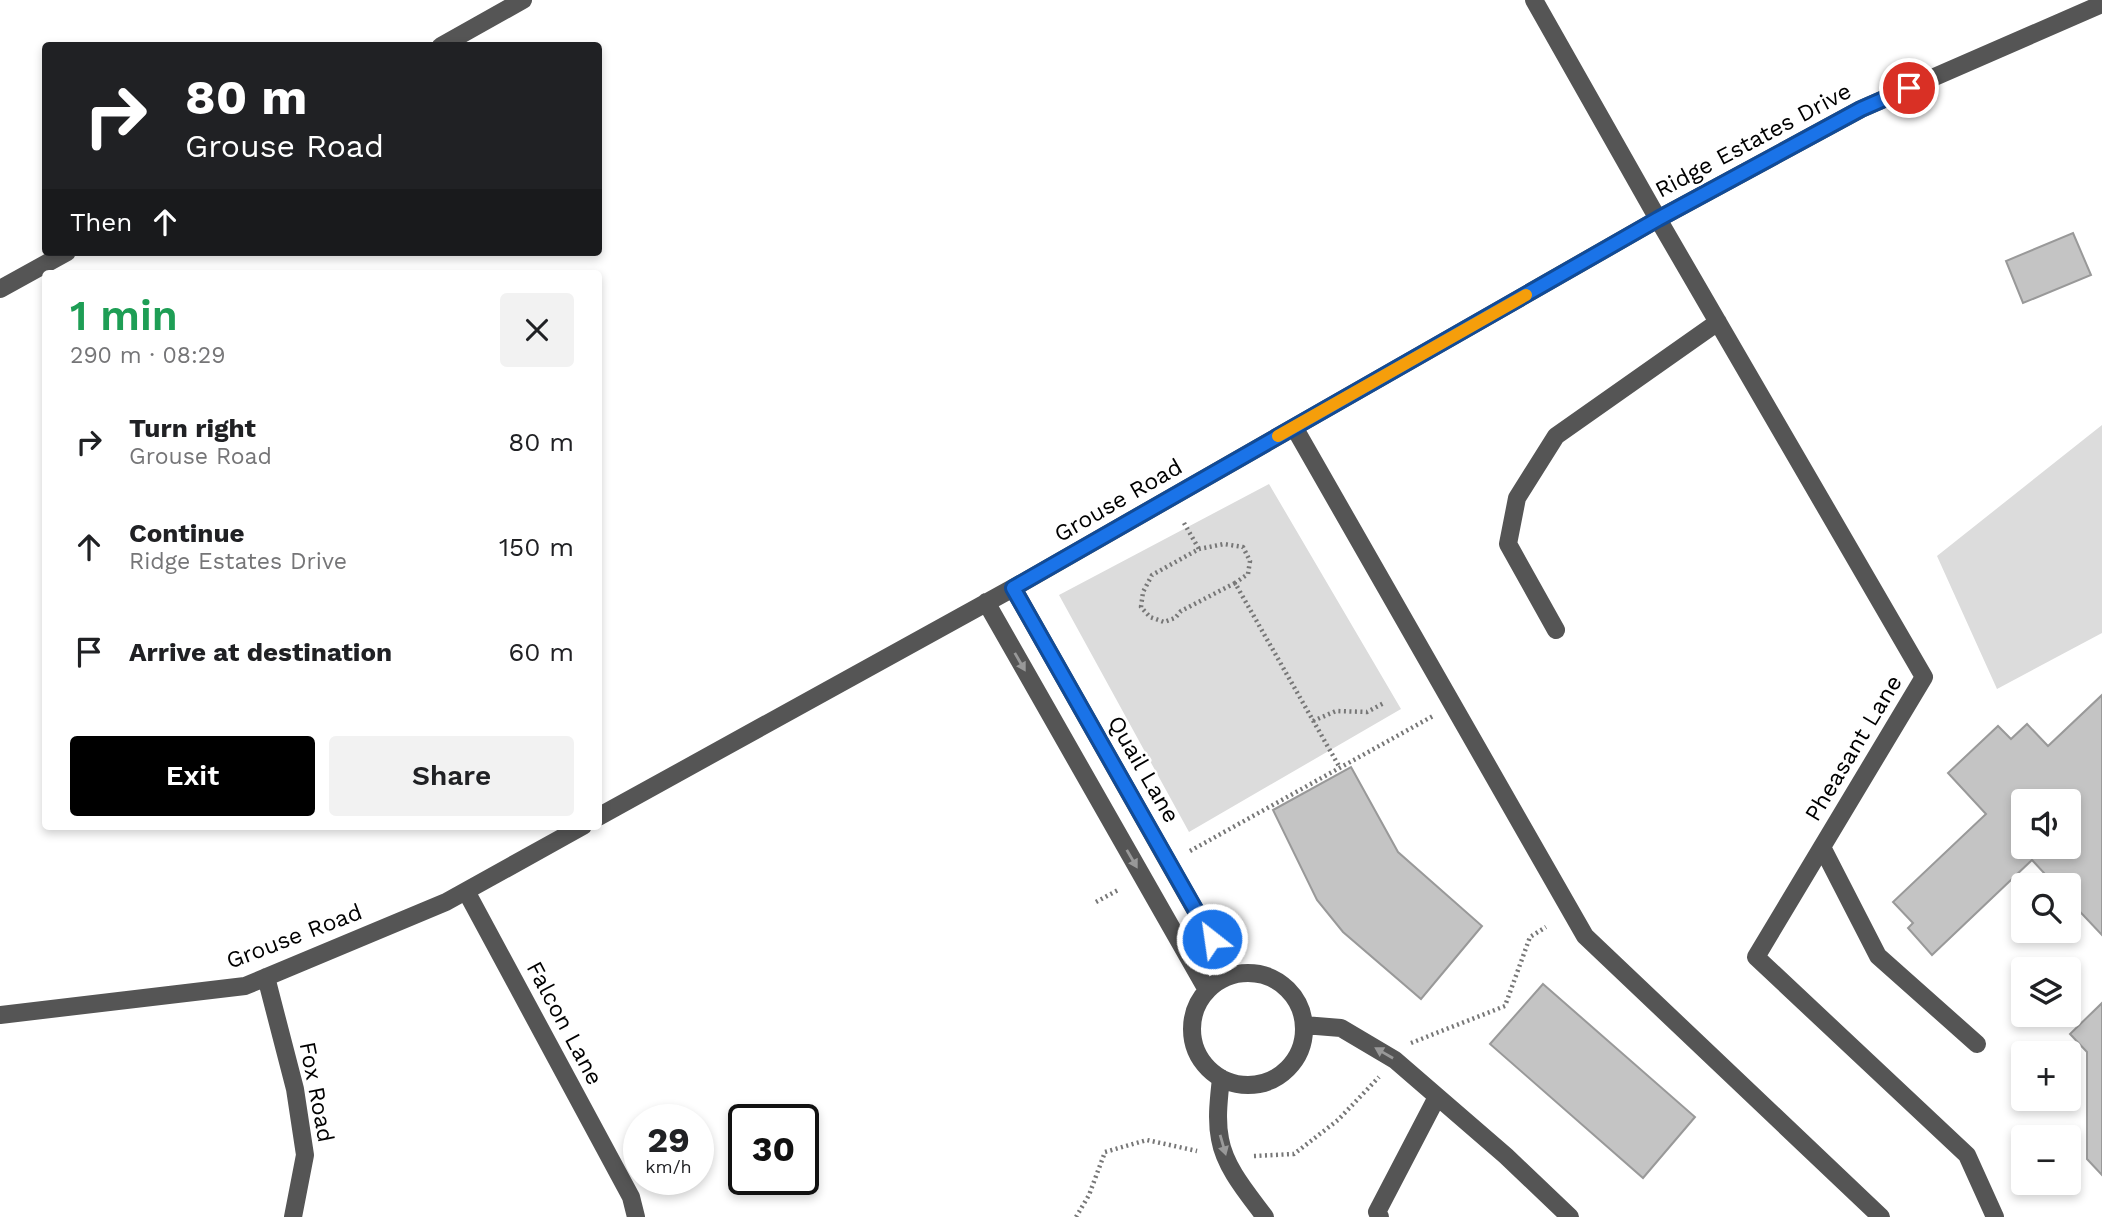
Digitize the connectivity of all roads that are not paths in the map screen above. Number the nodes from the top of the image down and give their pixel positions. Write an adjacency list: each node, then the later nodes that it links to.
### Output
1 (523, 0): 4 (street)
2 (1534, 0): 5 (street, Pheasant Lane)
3 (2102, 4): 5 (street, Ridge Estates Drive)
4 (448, 42)
5 (1658, 219): 8 (street, Pheasant Lane); 9 (street, Grouse Road)
6 (60, 256): 7 (street)
7 (0, 289)
8 (1718, 322): 12 (street); 15 (street, Pheasant Lane)
9 (1294, 427): 10 (street, Grouse Road); 30 (street)
10 (1013, 588): 11 (street, Grouse Road); 17 (street, Quail Lane)
11 (986, 602): 13 (street, Grouse Road); 19 (street, one-way to 19)
12 (1556, 630)
13 (602, 815)
14 (576, 830): 16 (street, Grouse Road)
15 (1822, 847): 22 (street); 31 (street, Pheasant Lane)
16 (466, 891): 18 (street, Grouse Road); 26 (street, Falcon Lane)
17 (1232, 975): 19 (street); 21 (street)
18 (266, 977): 20 (street, Grouse Road); 25 (street, Fox Road)
19 (1207, 990): 23 (street)
20 (0, 1015)
21 (1304, 1025): 23 (street); 24 (street, one-way to 21)
22 (1977, 1044)
23 (1221, 1078): 27 (street, one-way to 27)
24 (1437, 1097): 28 (street); 29 (street)
25 (293, 1217)
26 (636, 1217)
27 (1265, 1217)
28 (1380, 1217)
29 (1570, 1217)
30 (1881, 1217)
31 (1995, 1217)

